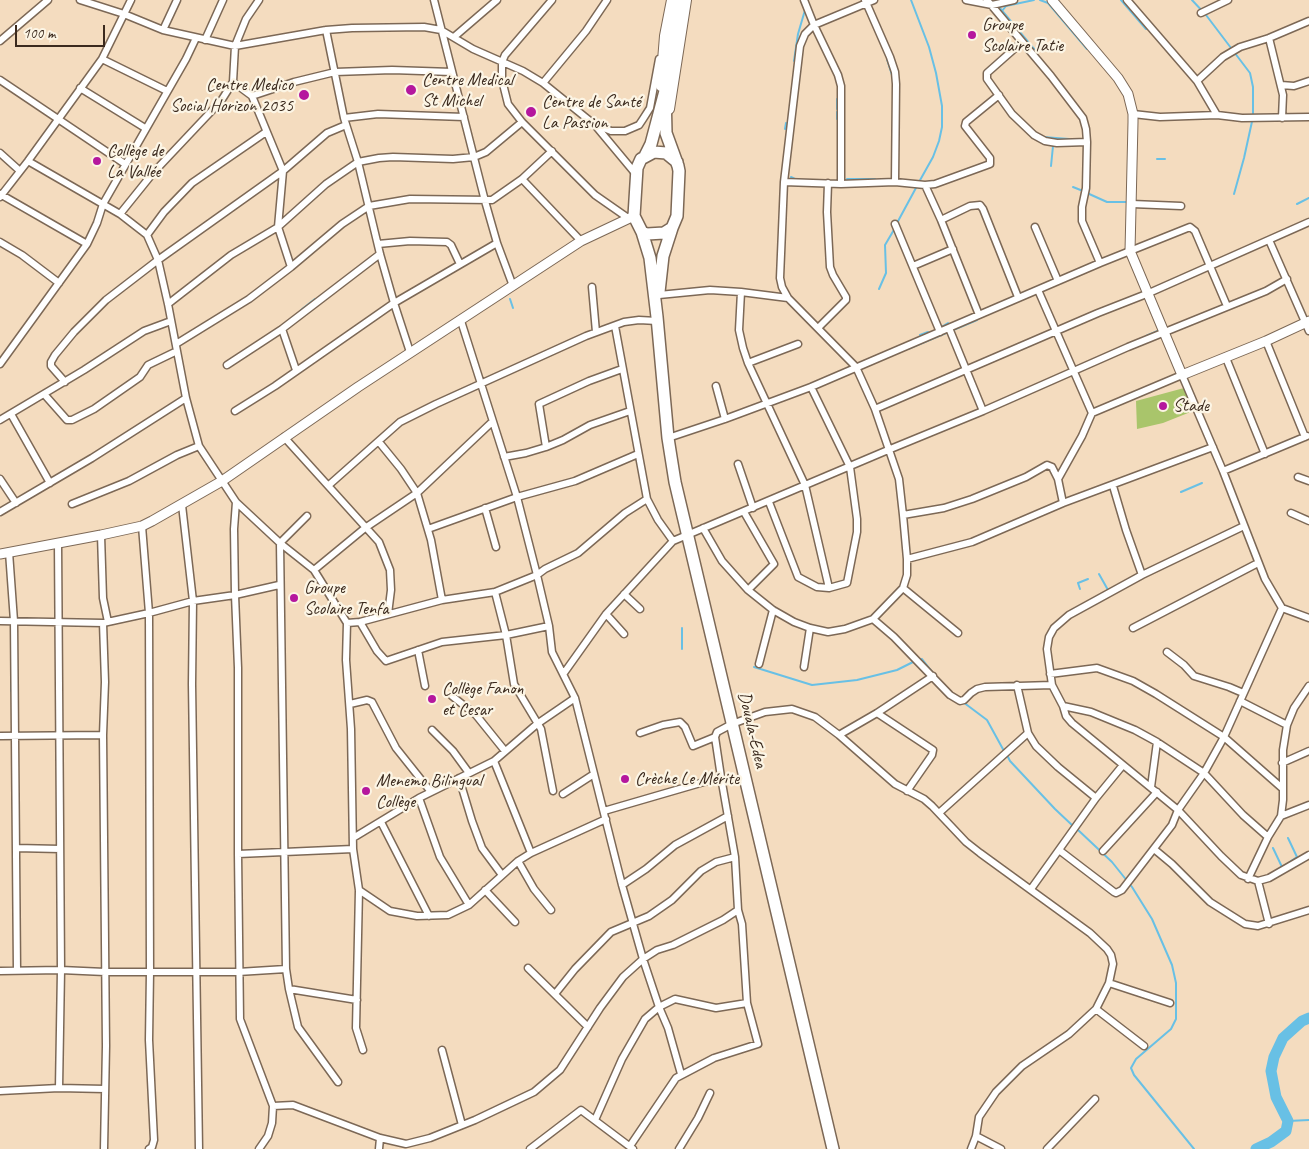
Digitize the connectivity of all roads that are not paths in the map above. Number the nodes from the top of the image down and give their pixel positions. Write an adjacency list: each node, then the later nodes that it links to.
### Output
1 (48, 0): 35 (street)
2 (80, 0): 24 (street)
3 (131, 0): 24 (street)
4 (177, 0): 27 (street)
5 (223, 0): 34 (street)
6 (259, 0): 37 (street)
7 (434, 0): 29 (street)
8 (497, 0): 31 (street)
9 (552, 0): 39 (street)
10 (607, 0): 46 (street)
11 (672, 0): 30 (main road)
12 (679, 0): 60 (highway)
13 (686, 0): 60 (main road)
14 (804, 0): 26 (street)
15 (874, 0): 21 (street)
16 (966, 0): 22 (street)
17 (1014, 0): 22 (street)
18 (1052, 0): 52 (main road)
19 (1127, 0): 43 (street)
20 (1228, 0): 23 (street)
21 (866, 2): 26 (street); 79 (street)
22 (989, 3): 36 (street)
23 (1201, 13)
24 (124, 14): 27 (street); 38 (street)
25 (1309, 21): 33 (street)
26 (814, 25): 78 (street); 81 (street)
27 (163, 30): 32 (street)
28 (326, 30): 29 (street); 37 (street); 40 (street)
29 (441, 30): 31 (street); 41 (street)
30 (666, 36): 60 (main road); 62 (street)
31 (454, 37): 39 (street)
32 (196, 38): 34 (street); 49 (street)
33 (1269, 38): 43 (street); 47 (street)
34 (205, 40): 37 (street)
35 (0, 41)
36 (1022, 42): 50 (street); 65 (street)
37 (235, 46): 45 (street)
38 (102, 59): 48 (street); 49 (street)
39 (502, 62): 46 (street); 59 (street)
40 (336, 72): 41 (street); 51 (street); 56 (street)
41 (452, 72): 54 (street)
42 (0, 80): 55 (street)
43 (1197, 81): 53 (street)
44 (1309, 81): 47 (street)
45 (233, 82): 51 (street); 89 (street)
46 (543, 83): 62 (street)
47 (1281, 86): 57 (street)
48 (80, 88): 55 (street); 63 (street)
49 (167, 91): 63 (street)
50 (999, 95): 65 (street); 82 (street)
51 (252, 96): 64 (street)
52 (1133, 114): 53 (street); 86 (main road)
53 (1217, 115): 57 (street)
54 (464, 117): 56 (street); 69 (street)
55 (58, 118): 70 (street); 73 (street)
56 (344, 118): 61 (street)
57 (1282, 118): 58 (street)
58 (1309, 118)
59 (522, 122): 66 (street); 69 (street)
60 (662, 122): 68 (highway); 72 (highway)
61 (346, 125): 71 (street); 75 (street)
62 (595, 125): 76 (street)
63 (145, 128): 73 (street)
64 (266, 132): 75 (street); 98 (street)
65 (1087, 142): 109 (street)
66 (552, 151): 77 (street); 90 (street)
67 (0, 153): 74 (street)
68 (645, 156): 72 (highway); 76 (highway)
69 (474, 157): 71 (street); 84 (street)
70 (28, 161): 74 (street); 85 (street)
71 (358, 162): 87 (street); 94 (street)
72 (677, 162): 96 (highway)
73 (125, 164): 85 (street)
74 (20, 171): 83 (street)
75 (283, 171): 94 (street); 108 (street)
76 (635, 174): 90 (highway)
77 (522, 179): 84 (street); 100 (street)
78 (784, 182): 80 (street); 124 (street)
79 (895, 182): 81 (street); 82 (street)
80 (828, 183): 81 (street); 134 (street)
81 (841, 184)
82 (925, 186): 91 (street)
83 (1, 195): 103 (street)
84 (485, 201): 87 (street); 102 (street)
85 (102, 204): 89 (street); 103 (street)
86 (1132, 204): 88 (street); 106 (main road)
87 (369, 206): 104 (street); 113 (street)
88 (1181, 206)
89 (120, 214): 98 (street)
90 (631, 217): 97 (highway); 100 (main road)
91 (941, 220): 105 (street); 123 (street)
92 (1309, 222): 99 (street)
93 (895, 224): 111 (street)
94 (278, 226): 113 (street); 125 (street)
95 (1035, 227): 115 (street)
96 (672, 228): 97 (highway); 122 (highway)
97 (642, 232): 129 (highway)
98 (148, 234): 108 (street)
99 (1269, 240): 112 (street); 114 (street)
100 (581, 241): 117 (main road)
101 (0, 242): 116 (street)
102 (497, 243): 110 (street); 117 (street)
103 (87, 244): 116 (street)
104 (378, 244): 107 (street); 110 (street)
105 (953, 249): 111 (street); 128 (street)
106 (1130, 251): 109 (street); 112 (street); 121 (main road)
107 (380, 254): 126 (street); 136 (street)
108 (158, 260): 125 (street); 155 (street)
109 (1100, 262): 115 (street)
110 (460, 264): 126 (street)
111 (913, 266): 138 (street)
112 (1210, 266): 121 (street); 127 (street)
113 (291, 267): 143 (street)
114 (1287, 280): 127 (street); 132 (street)
115 (1058, 281): 119 (street)
116 (59, 283): 147 (street)
117 (513, 286): 131 (main road)
118 (592, 287): 137 (street)
119 (1038, 290): 123 (street); 139 (street)
120 (741, 292): 122 (street); 124 (street); 146 (street)
121 (1148, 293): 139 (street); 140 (main road)
122 (658, 295): 129 (highway)
123 (1018, 297): 128 (street)
124 (788, 298): 134 (street)
125 (168, 304): 130 (street)
126 (394, 304): 144 (street); 152 (street)
127 (1227, 306): 140 (street)
128 (979, 315): 135 (street)
129 (657, 319): 133 (street); 173 (highway, Douala-Edea)
130 (171, 321): 143 (street); 155 (street)
131 (461, 321): 144 (main road); 156 (street)
132 (1308, 325): 141 (main road)
133 (615, 326): 137 (street); 150 (street)
134 (818, 328): 149 (street)
135 (949, 328): 138 (street); 151 (street)
136 (282, 329): 148 (street); 152 (street)
137 (596, 332): 156 (street)
138 (940, 332): 149 (street)
139 (1056, 332): 151 (street); 153 (street)
140 (1165, 332): 153 (street); 154 (main road)
141 (1266, 341): 145 (main road); 172 (street)
142 (798, 344): 146 (street)
143 (177, 348): 159 (street); 160 (street)
144 (410, 352): 171 (main road)
145 (1226, 358): 154 (main road); 180 (street)
146 (748, 363): 161 (street)
147 (0, 364)
148 (227, 365)
149 (856, 367): 158 (street); 162 (street)
150 (622, 369): 164 (street); 177 (street)
151 (966, 369): 162 (street); 165 (street)
152 (296, 370): 163 (street)
153 (1074, 372): 165 (street); 166 (street)
154 (1182, 375): 166 (street); 176 (street)
155 (65, 382): 159 (street)
156 (482, 383): 170 (street); 174 (street)
157 (716, 386): 168 (street)
158 (811, 387): 161 (street); 183 (street)
159 (44, 394): 167 (street)
160 (186, 398): 175 (street); 190 (street)
161 (768, 403): 168 (street); 192 (street)
162 (874, 409): 178 (street)
163 (235, 411)
164 (630, 411): 177 (street); 179 (street)
165 (983, 411): 178 (street)
166 (1092, 413): 186 (street)
167 (11, 414): 169 (street); 190 (street)
168 (726, 419): 173 (street)
169 (0, 420)
170 (492, 422): 181 (street); 194 (street)
171 (284, 437): 189 (main road); 191 (street)
172 (1307, 437): 180 (street)
173 (668, 438): 217 (highway, Douala-Edea)
174 (378, 442): 191 (street); 194 (street)
175 (199, 446): 189 (street); 200 (street)
176 (1213, 447): 184 (street); 193 (street)
177 (546, 448): 181 (street)
178 (888, 450): 183 (street); 208 (street)
179 (638, 454): 195 (street); 196 (street)
180 (1265, 454): 184 (street)
181 (504, 457): 195 (street)
182 (738, 464): 204 (street)
183 (850, 467): 192 (street); 229 (street)
184 (1223, 471): 212 (street)
185 (1298, 477): 188 (street)
186 (1058, 479): 201 (street); 208 (street)
187 (0, 480): 199 (street)
188 (1309, 481)
189 (222, 482): 197 (street); 202 (main road)
190 (50, 483): 199 (street)
191 (328, 485): 213 (street)
192 (805, 485): 198 (street); 229 (street)
193 (1113, 486): 201 (street); 227 (street)
194 (417, 493): 213 (street); 215 (street)
195 (517, 497): 203 (street); 226 (street)
196 (647, 499): 218 (street); 226 (street)
197 (236, 502): 219 (street); 234 (street)
198 (768, 502): 204 (street); 229 (street)
199 (16, 503): 205 (street)
200 (72, 504)
201 (1063, 504): 223 (street)
202 (182, 505): 211 (main road); 236 (street)
203 (485, 508): 215 (street); 221 (street)
204 (753, 508): 206 (street)
205 (0, 512)
206 (744, 512): 214 (street); 231 (street)
207 (1291, 513): 210 (street)
208 (904, 514): 223 (street)
209 (307, 516): 219 (street)
210 (1309, 521)
211 (142, 526): 216 (main road); 240 (street)
212 (1244, 526): 224 (street); 227 (street)
213 (365, 528): 225 (street); 241 (street)
214 (703, 528): 217 (street); 231 (street)
215 (428, 529): 235 (street)
216 (101, 535): 220 (main road); 247 (street)
217 (687, 535): 218 (street); 276 (highway, Douala-Edea)
218 (673, 541): 233 (street)
219 (280, 542): 225 (street); 228 (street)
220 (58, 543): 222 (main road); 249 (street)
221 (496, 547)
222 (5, 553): 246 (street)
223 (907, 559): 230 (street)
224 (1258, 563): 238 (street); 253 (street)
225 (314, 570): 250 (street)
226 (538, 575): 232 (street); 251 (street)
227 (1142, 575): 262 (street)
228 (279, 585): 234 (street); 324 (street)
229 (828, 588)
230 (903, 588): 244 (street); 254 (street)
231 (748, 590): 239 (street)
232 (495, 592): 235 (street); 256 (street)
233 (624, 594): 237 (street); 242 (street)
234 (234, 595): 236 (street); 326 (street)
235 (442, 600): 241 (street)
236 (193, 601): 240 (street); 351 (street)
237 (640, 608)
238 (1282, 608): 243 (street); 268 (street)
239 (773, 610): 252 (street); 259 (street)
240 (149, 614): 247 (street); 353 (street)
241 (388, 614): 248 (street)
242 (606, 614): 255 (street); 261 (street)
243 (1309, 618)
244 (873, 619): 252 (street); 263 (street)
245 (0, 621): 246 (street)
246 (14, 621): 249 (street); 285 (street)
247 (105, 622): 249 (street); 281 (street)
248 (360, 622): 250 (street); 257 (street)
249 (59, 623): 284 (street)
250 (347, 623): 272 (street)
251 (548, 626): 256 (street); 261 (street)
252 (810, 628): 260 (street)
253 (1133, 628)
254 (958, 633)
255 (624, 634)
256 (506, 635): 257 (street); 275 (street)
257 (418, 650): 266 (street)
258 (1166, 652): 268 (street)
259 (760, 664)
260 (804, 667)
261 (564, 673): 270 (street)
262 (1050, 674): 265 (street); 287 (street)
263 (933, 676): 264 (street); 274 (street)
264 (1017, 685): 265 (street); 279 (street)
265 (1052, 685): 273 (street)
266 (425, 686)
267 (1309, 686): 277 (street)
268 (1243, 693): 271 (street)
269 (452, 696): 289 (street)
270 (575, 698): 275 (street); 295 (street)
271 (1240, 701): 277 (street); 287 (street)
272 (350, 704): 303 (street); 317 (street)
273 (1063, 706): 288 (street); 293 (street)
274 (877, 713): 282 (street); 302 (street)
275 (537, 724): 289 (street); 301 (street)
276 (732, 724): 282 (street); 286 (street); 388 (highway, Douala-Edea)
277 (1287, 725): 292 (street)
278 (432, 730): 294 (street)
279 (1028, 733): 307 (street); 311 (street)
280 (640, 734): 286 (street)
281 (103, 735): 284 (street); 352 (street)
282 (839, 735): 302 (street)
283 (0, 736): 285 (street)
284 (58, 736): 285 (street); 319 (street)
285 (14, 737): 318 (street)
286 (714, 737): 297 (street)
287 (1224, 737): 296 (street); 300 (street)
288 (1157, 742): 296 (street); 299 (street)
289 (505, 751): 291 (street)
290 (1309, 751): 292 (street)
291 (494, 760): 294 (street); 325 (street)
292 (1282, 763): 300 (street)
293 (1123, 765): 299 (street); 307 (street)
294 (469, 773): 298 (street)
295 (594, 774): 305 (street); 310 (street)
296 (1204, 774): 309 (street); 316 (street)
297 (720, 776): 310 (street); 312 (street)
298 (459, 778): 303 (street); 330 (street)
299 (1150, 787): 304 (street)
300 (1282, 788): 313 (street)
301 (553, 791)
302 (907, 791): 311 (street)
303 (431, 792): 306 (street)
304 (1157, 792): 309 (street); 323 (street)
305 (563, 794)
306 (419, 798): 315 (street); 337 (street)
307 (1096, 798): 321 (street)
308 (1309, 805): 313 (street)
309 (1178, 810): 322 (street); 331 (street)
310 (604, 811): 314 (street)
311 (940, 813): 334 (street)
312 (728, 816): 328 (street); 333 (street)
313 (1281, 816): 316 (street)
314 (606, 819): 325 (street); 333 (street)
315 (381, 822): 317 (street); 341 (street)
316 (1268, 837): 331 (street)
317 (353, 838): 320 (street)
318 (16, 848): 319 (street); 348 (street)
319 (60, 849): 349 (street)
320 (353, 849): 324 (street); 335 (street)
321 (1059, 850): 322 (street); 334 (street)
322 (1154, 850): 344 (street)
323 (1103, 851)
324 (284, 852): 326 (street); 347 (street)
325 (531, 853): 329 (street)
326 (238, 854): 354 (street)
327 (1309, 855): 332 (street)
328 (735, 856): 339 (street); 343 (street)
329 (518, 861): 330 (street); 338 (street)
330 (502, 875): 336 (street)
331 (1248, 879): 332 (street)
332 (1258, 881): 344 (street)
333 (622, 885): 343 (street)
334 (1031, 889): 355 (street)
335 (359, 890): 341 (street); 358 (street)
336 (485, 890): 337 (street); 342 (street)
337 (469, 905): 341 (street)
338 (551, 910)
339 (738, 910): 345 (street); 359 (street)
340 (1309, 910): 344 (street)
341 (429, 916)
342 (515, 922)
343 (634, 924): 345 (street); 357 (street)
344 (1269, 924)
345 (643, 959): 361 (street); 363 (street)
346 (528, 968): 357 (street)
347 (286, 969): 354 (street); 356 (street)
348 (16, 970): 349 (street); 350 (street)
349 (61, 970): 352 (street); 369 (street)
350 (0, 971)
351 (196, 971): 353 (street); 354 (street); 383 (street)
352 (106, 972): 353 (street); 370 (street)
353 (150, 972): 382 (street)
354 (238, 972): 374 (street)
355 (1109, 983): 360 (street); 362 (street)
356 (289, 989): 358 (street); 368 (street)
357 (555, 994): 363 (street)
358 (357, 1000): 365 (street)
359 (747, 1002): 361 (street); 367 (street)
360 (1170, 1003)
361 (659, 1007): 367 (street); 375 (street)
362 (1096, 1009): 364 (street); 377 (street)
363 (588, 1027): 376 (street)
364 (1144, 1046)
365 (363, 1050)
366 (442, 1050): 376 (street)
367 (681, 1074): 380 (street)
368 (338, 1082)
369 (59, 1088): 370 (street); 371 (street)
370 (105, 1088): 381 (street)
371 (0, 1091)
372 (710, 1093): 387 (street)
373 (1095, 1099): 391 (street)
374 (273, 1106): 378 (street); 384 (street)
375 (595, 1120): 380 (street); 386 (street)
376 (462, 1125): 379 (street)
377 (976, 1136): 389 (street); 390 (street)
378 (380, 1138): 379 (street); 385 (street)
379 (406, 1146)
380 (632, 1148)
381 (104, 1149)
382 (149, 1149)
383 (198, 1149)
384 (259, 1149)
385 (378, 1149)
386 (530, 1149)
387 (679, 1149)
388 (833, 1149)
389 (971, 1149)
390 (1001, 1149)
391 (1047, 1149)

